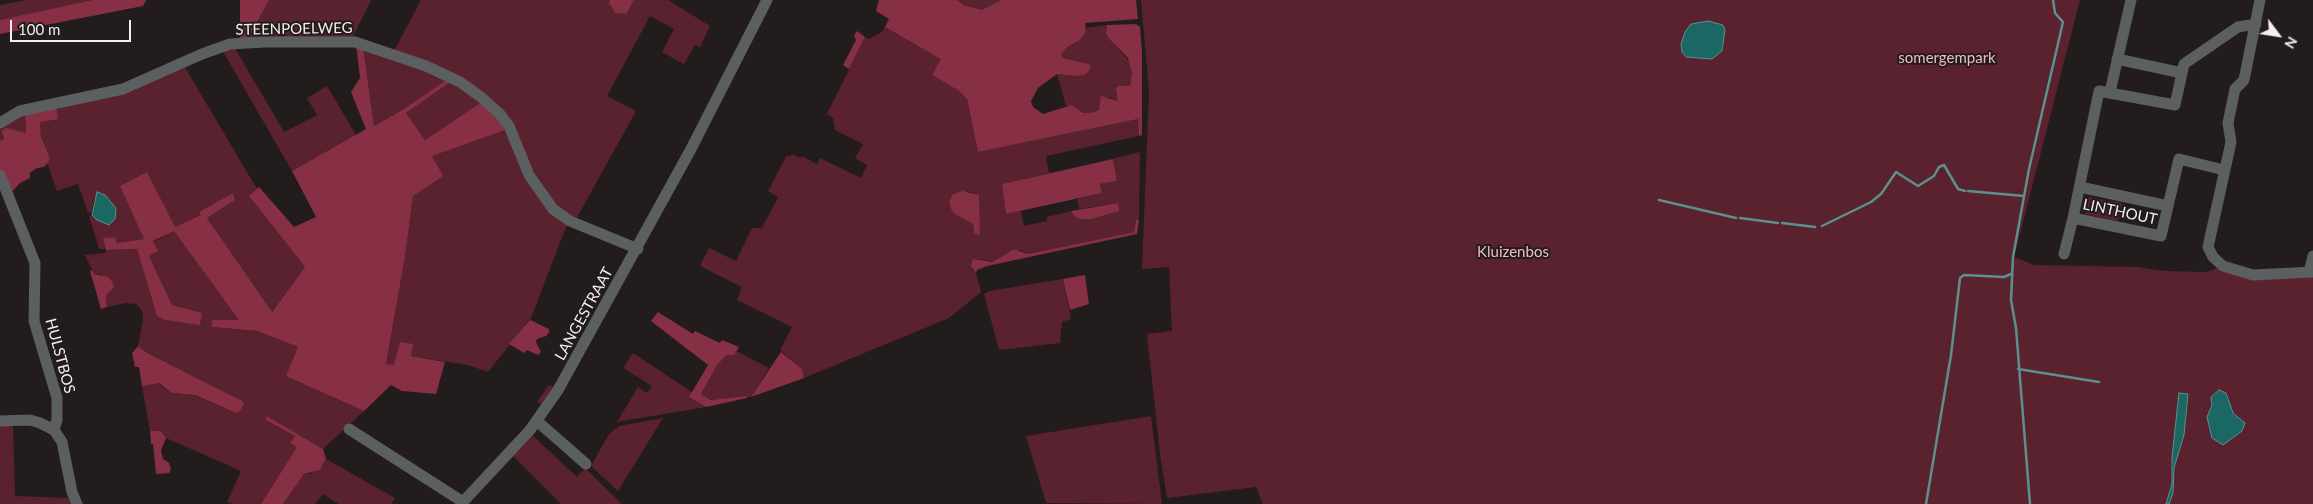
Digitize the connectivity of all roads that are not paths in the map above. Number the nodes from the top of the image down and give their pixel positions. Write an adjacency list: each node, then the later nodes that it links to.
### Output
1 (767, 0): 14 (street, LANGESTRAAT)
2 (2131, 0): 5 (street)
3 (2260, 0): 4 (street)
4 (2256, 24): 6 (street); 9 (street)
5 (2117, 59): 6 (street); 7 (street)
6 (2182, 73): 7 (street)
7 (2110, 92): 11 (street, LINTHOUT)
8 (0, 123): 14 (street, STEENPOELWEG)
9 (2224, 170): 12 (street, LINTHOUT); 17 (street)
10 (0, 175): 21 (street, HULSTBOS)
11 (2080, 187): 12 (street, LINTHOUT); 13 (street, LINTHOUT)
12 (2168, 206): 13 (street, LINTHOUT)
13 (2073, 218): 15 (street)
14 (638, 249): 19 (street, LANGESTRAAT)
15 (2064, 254)
16 (2313, 256): 17 (street)
17 (2311, 272)
18 (0, 421): 21 (street)
19 (538, 421): 22 (street); 23 (street, LANGESTRAAT)
20 (350, 429): 23 (street)
21 (54, 430): 24 (street)
22 (586, 464)
23 (462, 503)
24 (77, 504)

